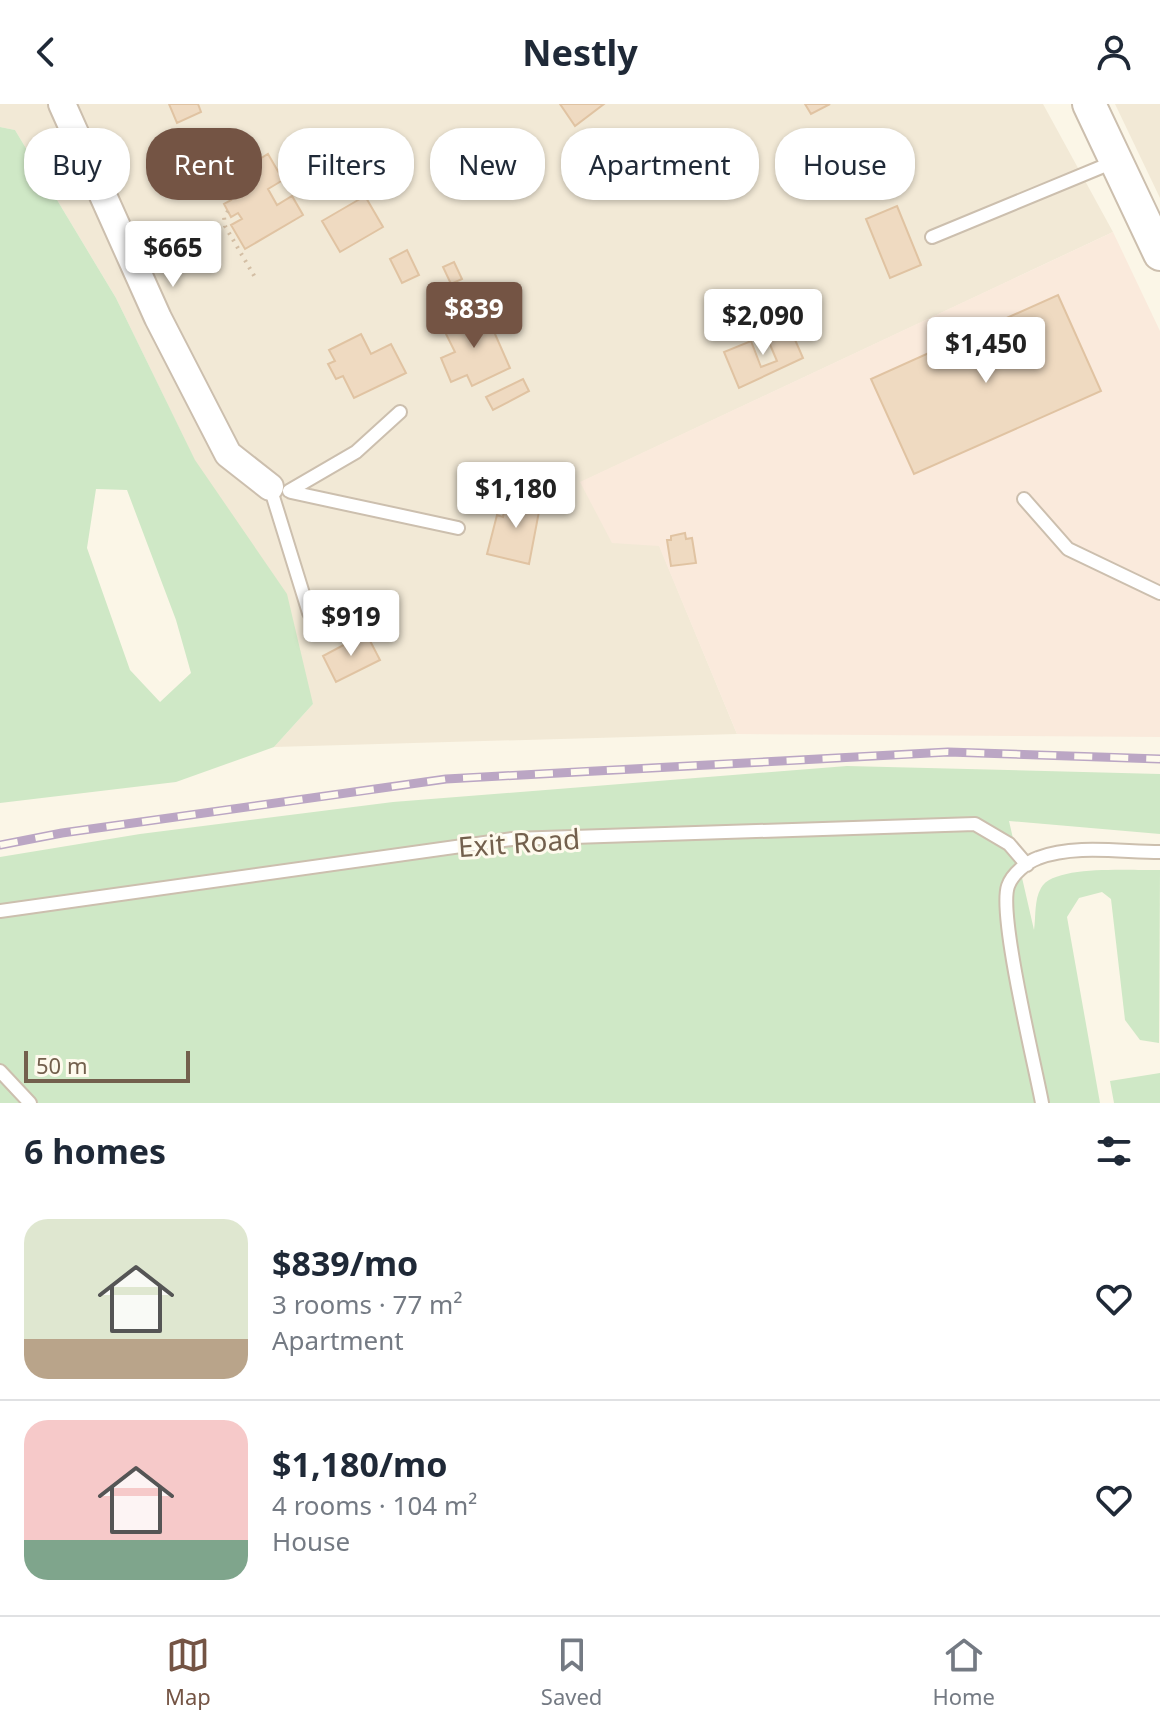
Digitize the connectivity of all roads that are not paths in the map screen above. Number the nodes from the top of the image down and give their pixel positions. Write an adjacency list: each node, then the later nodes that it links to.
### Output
1 (62, 104): 7 (street)
2 (1089, 104): 3 (street)
3 (1116, 161): 4 (lane); 5 (street)
4 (932, 237)
5 (1160, 254)
6 (400, 412): 7 (lane)
7 (281, 489): 9 (lane); 11 (lane)
8 (1024, 499): 10 (lane)
9 (458, 528)
10 (1160, 593)
11 (309, 613)
12 (1160, 852): 13 (lane)
13 (1027, 865): 14 (lane, Exit Road); 17 (lane)
14 (0, 911)
15 (0, 1071): 16 (lane)
16 (30, 1103)
17 (1042, 1103)

